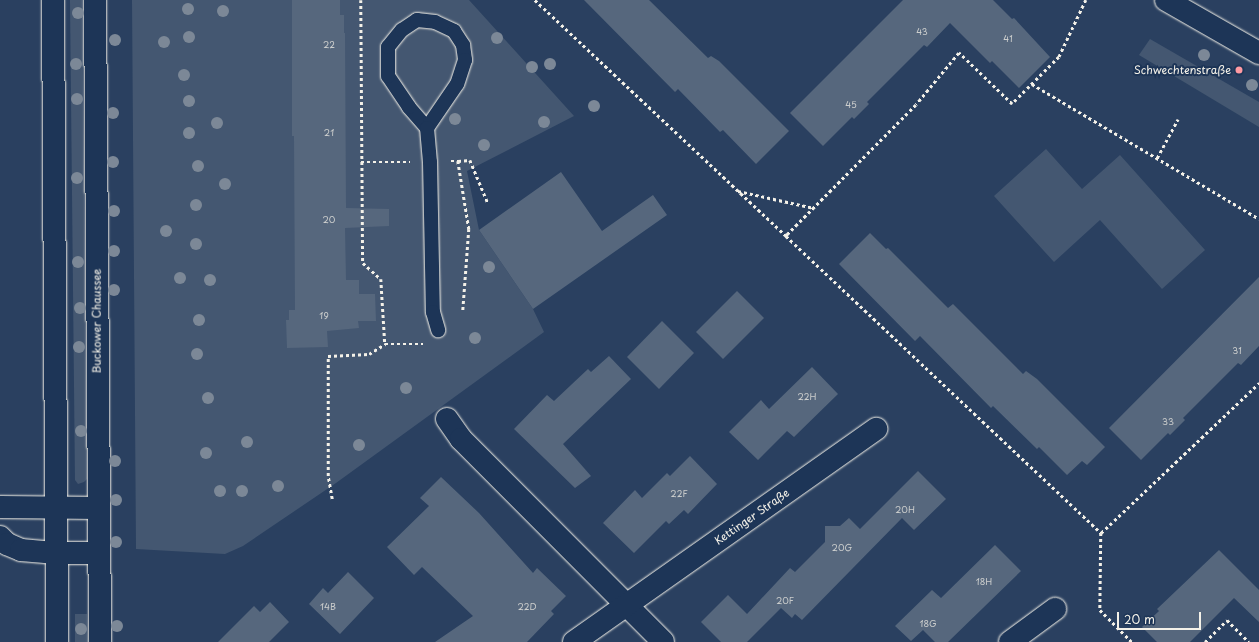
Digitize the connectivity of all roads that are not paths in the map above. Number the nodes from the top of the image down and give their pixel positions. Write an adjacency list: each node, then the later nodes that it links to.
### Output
1 (53, 0): 10 (main road)
2 (95, 0): 11 (main road, Buckower Chaussee)
3 (1166, 0): 4 (main road)
4 (1259, 53)
5 (427, 128): 5 (lane); 6 (lane)
6 (438, 330)
7 (447, 419): 15 (main road)
8 (876, 429): 15 (main road, Kettinger Straße)
9 (0, 507): 10 (main road)
10 (56, 508): 11 (main road); 13 (main road)
11 (98, 508): 14 (main road, Buckower Chaussee)
12 (0, 537): 13 (main road)
13 (57, 553): 14 (main road); 17 (main road)
14 (99, 553): 18 (main road, Buckower Chaussee)
15 (627, 605): 19 (main road, Kettinger Straße); 20 (main road)
16 (1055, 610): 21 (main road)
17 (58, 642)
18 (100, 642)
19 (574, 642)
20 (663, 642)
21 (1010, 642)

